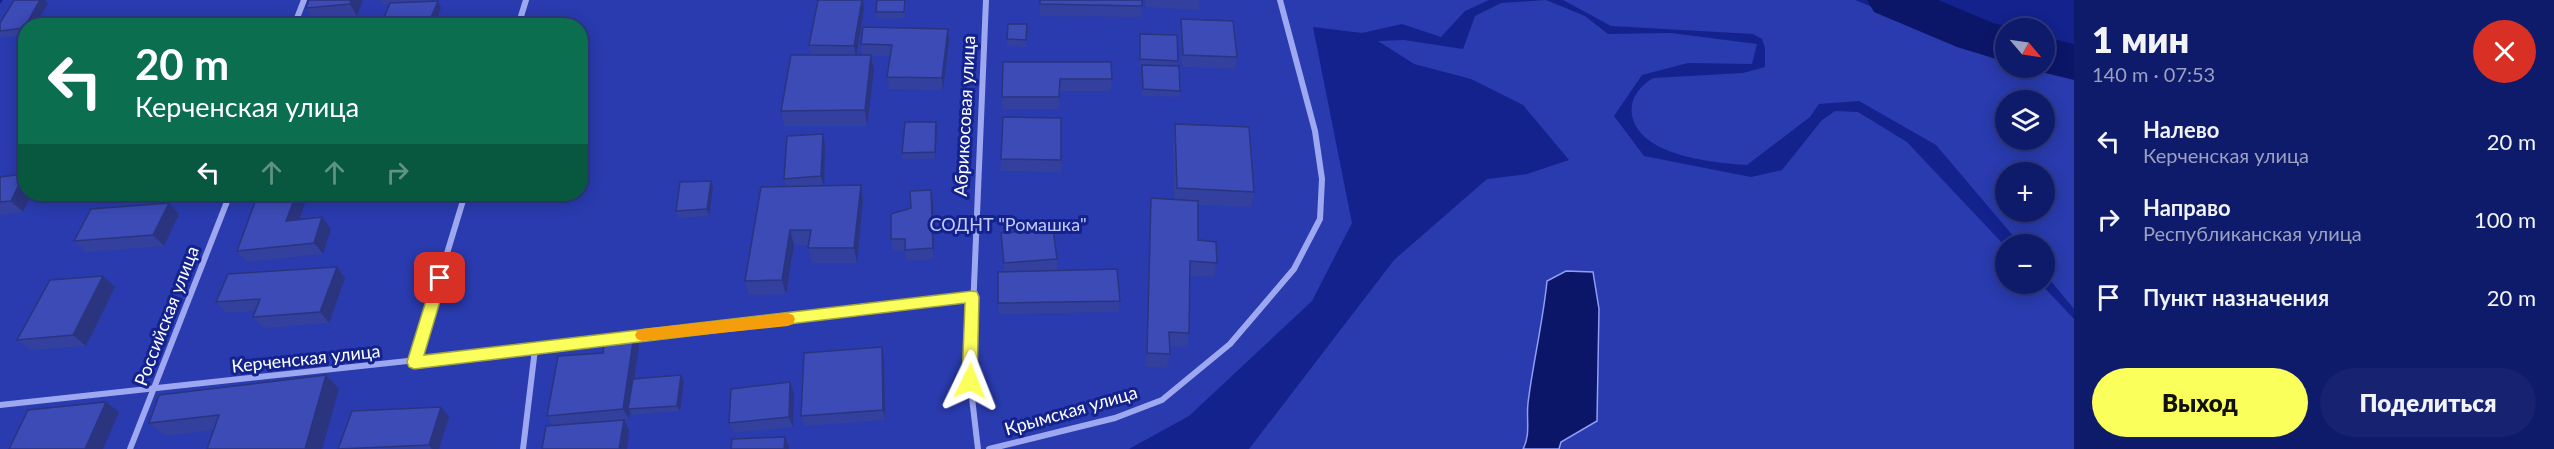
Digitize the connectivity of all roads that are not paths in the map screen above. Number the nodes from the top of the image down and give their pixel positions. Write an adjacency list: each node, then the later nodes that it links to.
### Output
1 (304, 0): 5 (street)
2 (526, 0): 6 (street)
3 (986, 0): 9 (street, Абрикосовая улица)
4 (1280, 0): 17 (street, Крымская улица)
5 (297, 18)
6 (520, 18)
7 (227, 201): 12 (street, Российская улица)
8 (463, 201): 11 (street)
9 (972, 297): 10 (street, Керченская улица); 16 (street, Абрикосовая улица)
10 (535, 349): 11 (street, Керченская улица); 15 (street)
11 (414, 362): 12 (street, Керченская улица)
12 (155, 389): 13 (street, Керченская улица); 14 (street, Российская улица)
13 (0, 405)
14 (130, 449)
15 (523, 449)
16 (978, 449)
17 (989, 449)

